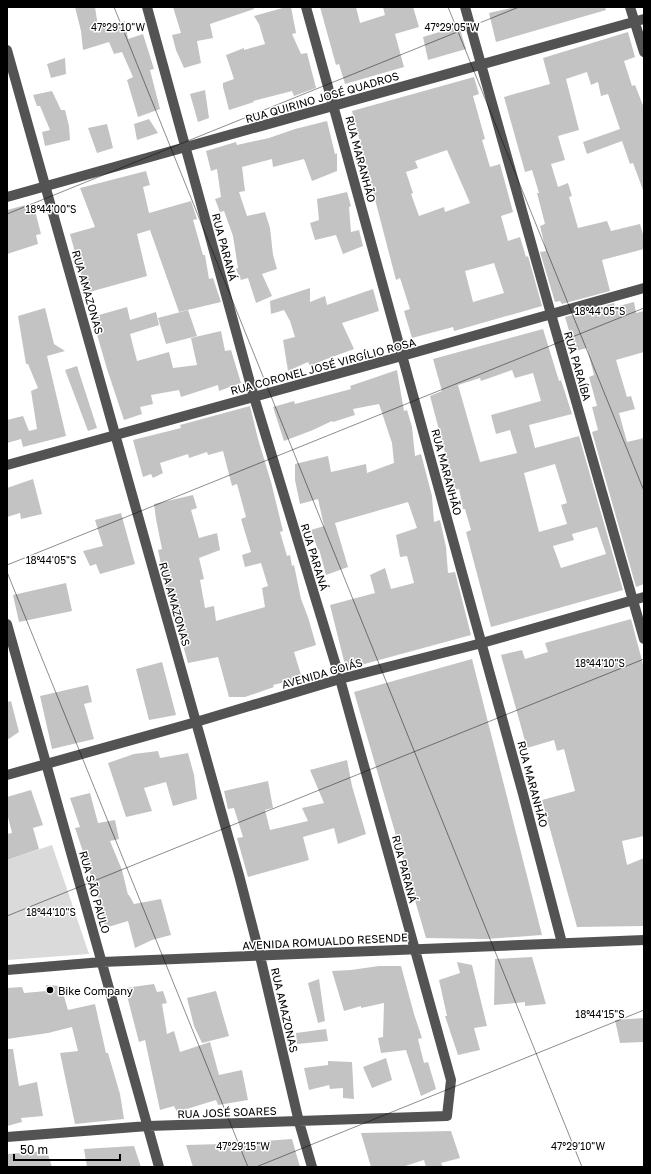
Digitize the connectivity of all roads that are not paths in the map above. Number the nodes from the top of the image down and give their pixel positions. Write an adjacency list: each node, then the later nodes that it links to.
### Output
1 (147, 7): 10 (street, RUA PARANÁ)
2 (306, 7): 9 (street, RUA MARANHÃO)
3 (465, 7): 8 (street, RUA PARAÍBA)
4 (630, 7): 5 (street)
5 (639, 21): 7 (street); 8 (street, RUA QUIRINO JOSÉ QUADROS)
6 (7, 50): 11 (street, RUA AMAZONAS)
7 (644, 52)
8 (481, 65): 9 (street, RUA QUIRINO JOSÉ QUADROS); 14 (street, RUA PARAÍBA)
9 (333, 106): 10 (street, RUA QUIRINO JOSÉ QUADROS); 15 (street, RUA MARANHÃO)
10 (186, 147): 11 (street, RUA QUIRINO JOSÉ QUADROS); 16 (street, RUA PARANÁ)
11 (45, 186): 12 (street, RUA QUIRINO JOSÉ QUADROS); 17 (street, RUA AMAZONAS)
12 (7, 197)
13 (644, 288): 14 (street, RUA CORONEL JOSÉ VIRGÍLIO ROSA)
14 (551, 314): 15 (street, RUA CORONEL JOSÉ VIRGÍLIO ROSA); 20 (street, RUA PARAÍBA)
15 (402, 356): 16 (street, RUA CORONEL JOSÉ VIRGÍLIO ROSA); 23 (street, RUA MARANHÃO)
16 (254, 397): 17 (street, RUA CORONEL JOSÉ VIRGÍLIO ROSA); 24 (street, RUA PARANÁ)
17 (116, 436): 18 (street, RUA CORONEL JOSÉ VIRGÍLIO ROSA); 25 (street, RUA AMAZONAS)
18 (7, 465)
19 (644, 597): 20 (street, AVENIDA GOIÁS)
20 (634, 600): 22 (street, RUA PARAÍBA); 23 (street, AVENIDA GOIÁS)
21 (7, 624): 26 (street, RUA SÃO PAULO)
22 (644, 639)
23 (482, 643): 24 (street, AVENIDA GOIÁS); 29 (street, RUA MARANHÃO)
24 (340, 679): 25 (street, AVENIDA GOIÁS); 30 (street, RUA PARANÁ)
25 (196, 722): 26 (street, AVENIDA GOIÁS); 31 (street, RUA AMAZONAS)
26 (46, 764): 27 (street, AVENIDA GOIÁS); 32 (street, RUA SÃO PAULO)
27 (7, 775)
28 (644, 940): 29 (street, AVENIDA ROMUALDO RESENDE)
29 (562, 943): 30 (street, AVENIDA ROMUALDO RESENDE)
30 (414, 948): 31 (street, AVENIDA ROMUALDO RESENDE); 34 (street, RUA PARANÁ)
31 (260, 956): 32 (street, AVENIDA ROMUALDO RESENDE); 35 (street, RUA AMAZONAS)
32 (102, 962): 33 (street, AVENIDA ROMUALDO RESENDE); 36 (street, RUA SÃO PAULO)
33 (7, 970)
34 (447, 1116): 35 (street, RUA JOSÉ SOARES)
35 (299, 1122): 36 (street, RUA JOSÉ SOARES); 39 (street, RUA AMAZONAS)
36 (148, 1126): 37 (street, RUA JOSÉ SOARES); 38 (street, RUA SÃO PAULO)
37 (7, 1137)
38 (159, 1167)
39 (312, 1167)

